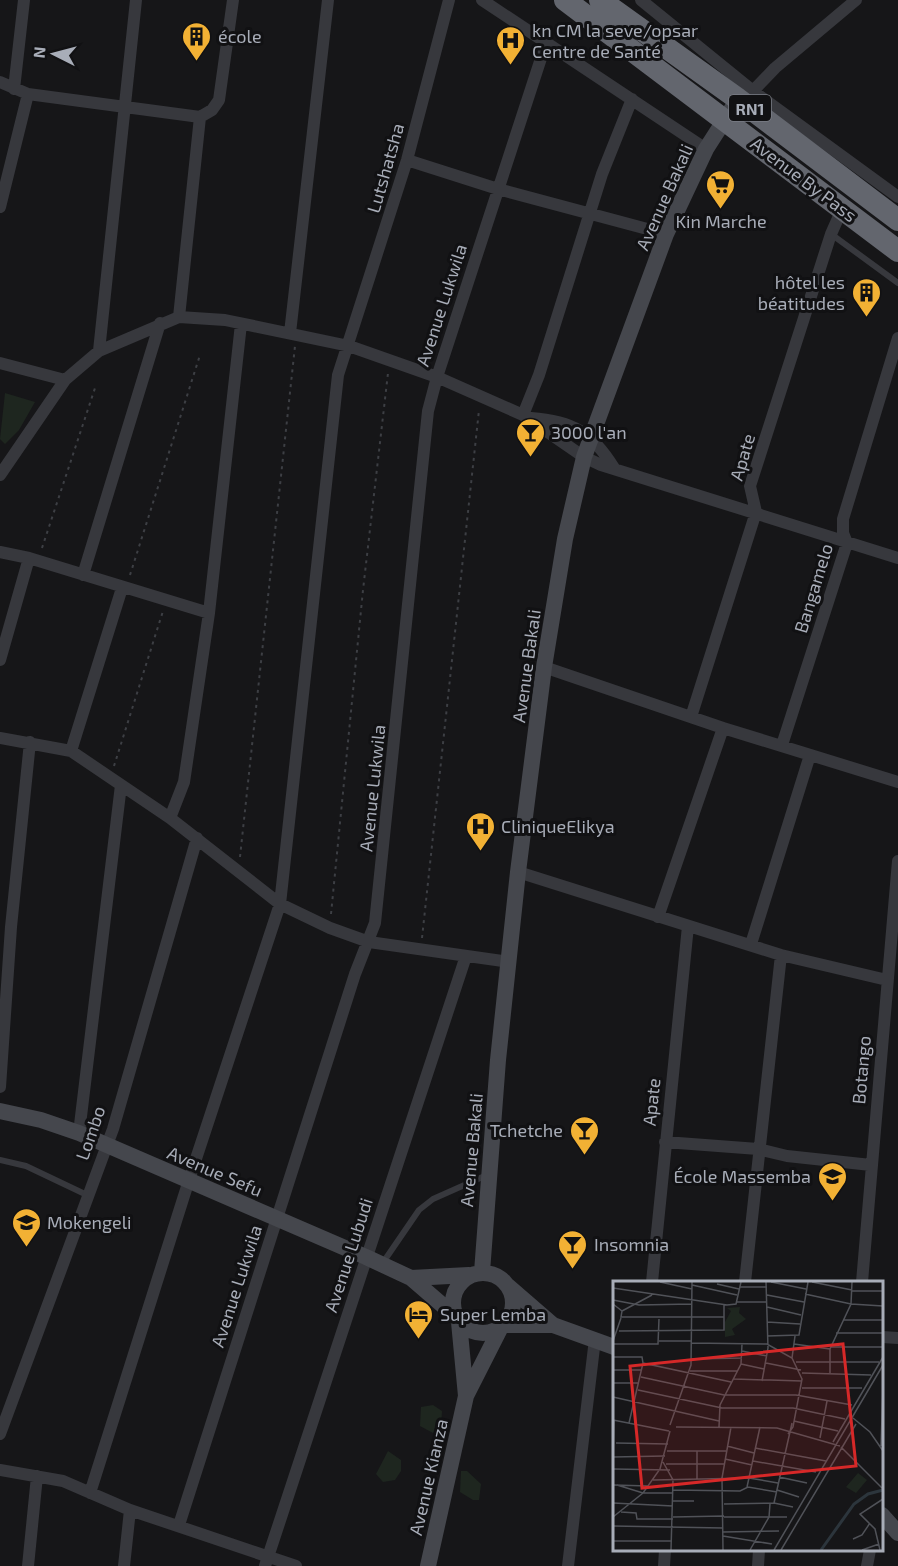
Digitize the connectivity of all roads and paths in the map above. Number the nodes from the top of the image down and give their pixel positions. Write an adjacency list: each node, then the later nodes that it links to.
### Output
1 (24, 0): 13 (street)
2 (136, 0): 17 (street)
3 (233, 0): 18 (street)
4 (328, 0): 35 (street)
5 (449, 0): 21 (street, Lutshatsha)
6 (482, 0): 11 (street)
7 (600, 0): 15 (highway, Avenue By Pass / RN1)
8 (641, 0): 15 (street)
9 (856, 0): 15 (street)
10 (574, 3): 19 (highway, Avenue By Pass / RN1)
11 (546, 43): 16 (street); 22 (street, Avenue Lukwila)
12 (0, 82): 13 (street)
13 (14, 89): 14 (street)
14 (28, 94): 17 (street); 24 (street)
15 (746, 95): 19 (street, Avenue Bakali); 23 (street); 27 (highway, Avenue By Pass / RN1)
16 (632, 99): 20 (street); 26 (street)
17 (125, 106): 18 (street); 38 (street)
18 (200, 117): 32 (street)
19 (726, 120): 20 (street, Avenue Bakali); 25 (highway, Avenue By Pass / RN1)
20 (706, 149): 28 (street, Avenue Bakali)
21 (407, 160): 22 (street); 37 (street, Lutshatsha)
22 (498, 189): 26 (street); 42 (street, Avenue Lukwila)
23 (898, 197)
24 (0, 207)
25 (843, 207): 29 (street, Apate); 30 (highway, Avenue By Pass / RN1)
26 (589, 213): 28 (street); 46 (street)
27 (898, 220)
28 (666, 234): 47 (street, Avenue Bakali)
29 (831, 234): 31 (lane); 51 (street, Apate)
30 (898, 251)
31 (898, 284)
32 (179, 317): 33 (street); 34 (street)
33 (160, 323): 38 (street); 56 (street)
34 (241, 324): 35 (street); 59 (street)
35 (293, 334): 37 (street); 75 (path)
36 (898, 338): 52 (street, Bangamelo)
37 (349, 346): 40 (street); 77 (street, Lutshatsha)
38 (99, 351): 43 (street)
39 (200, 355): 57 (path)
40 (390, 360): 42 (street); 80 (path)
41 (0, 363): 43 (street)
42 (436, 377): 45 (street); 81 (street, Avenue Lukwila)
43 (65, 380): 50 (street)
44 (96, 385): 55 (path)
45 (480, 395): 46 (street); 83 (path)
46 (527, 416): 47 (street); 48 (street)
47 (591, 437): 48 (street, Avenue Bakali); 49 (street)
48 (584, 457): 49 (street); 61 (street, Avenue Bakali)
49 (614, 468): 51 (street)
50 (0, 475)
51 (756, 512): 52 (street); 62 (street, Apate)
52 (847, 543): 54 (street); 66 (street, Bangamelo)
53 (0, 552): 55 (street)
54 (898, 558)
55 (33, 559): 56 (street); 60 (street)
56 (83, 575): 57 (street)
57 (124, 589): 58 (street); 67 (street)
58 (166, 602): 59 (street); 69 (path)
59 (209, 614): 72 (street)
60 (0, 660)
61 (544, 668): 62 (street); 76 (street, Avenue Bakali)
62 (691, 717): 63 (street)
63 (723, 728): 66 (street); 78 (street)
64 (0, 738): 65 (street)
65 (30, 742): 67 (street); 88 (street)
66 (782, 745): 68 (street)
67 (71, 751): 69 (street)
68 (810, 755): 70 (street); 82 (street)
69 (110, 777): 71 (street)
70 (898, 782)
71 (121, 785): 72 (street); 90 (street)
72 (170, 818): 73 (street)
73 (197, 838): 75 (street); 92 (street, Lombo)
74 (898, 861): 87 (street, Botango)
75 (238, 872): 77 (street)
76 (518, 872): 78 (street); 86 (street, Avenue Bakali)
77 (280, 904): 80 (street); 97 (street, Lutshatsha)
78 (658, 917): 79 (street)
79 (688, 926): 82 (street); 91 (street, Apate)
80 (330, 928): 81 (street)
81 (369, 942): 83 (street); 99 (street, Avenue Lukwila)
82 (751, 944): 84 (street)
83 (421, 950): 85 (street)
84 (781, 955): 87 (street); 93 (street)
85 (466, 956): 86 (street); 100 (street, Avenue Lubudi)
86 (510, 962): 96 (street, Avenue Bakali)
87 (892, 978): 95 (street, Botango)
88 (0, 1087)
89 (0, 1112): 90 (street, Avenue Sefu)
90 (79, 1133): 92 (street, Avenue Sefu)
91 (665, 1142): 93 (street); 103 (street, Apate)
92 (106, 1146): 97 (street, Avenue Sefu); 98 (street, Lombo)
93 (758, 1149): 95 (street); 104 (street)
94 (0, 1160): 98 (lane)
95 (871, 1165): 105 (street, Botango)
96 (488, 1175): 100 (lane); 101 (street, Avenue Bakali)
97 (189, 1180): 99 (street, Avenue Sefu); 118 (street)
98 (87, 1195): 115 (street, Lombo)
99 (276, 1218): 100 (street, Avenue Sefu); 121 (street, Avenue Lukwila)
100 (374, 1261): 102 (street, Avenue Sefu); 126 (street, Avenue Lubudi)
101 (475, 1274): 102 (street, Avenue Sefu); 106 (street); 107 (street)
102 (411, 1278): 107 (street, Avenue Sefu)
103 (652, 1281)
104 (745, 1281)
105 (862, 1281)
106 (508, 1286): 108 (street); 109 (street)
107 (457, 1319): 109 (street); 114 (street, Avenue Kianza)
108 (553, 1325): 109 (street); 112 (street)
109 (502, 1326): 114 (street, Avenue Kianza)
110 (883, 1337): 111 (street)
111 (898, 1338)
112 (595, 1339): 113 (street); 131 (street)
113 (613, 1346)
114 (466, 1396): 130 (street, Avenue Kianza)
115 (0, 1434)
116 (0, 1470): 117 (street)
117 (37, 1476): 118 (street); 127 (street)
118 (90, 1493): 119 (street)
119 (130, 1510): 121 (street); 128 (street)
120 (883, 1519): 122 (street)
121 (179, 1525): 126 (street)
122 (898, 1533)
123 (665, 1551): 132 (street)
124 (759, 1551): 133 (street)
125 (870, 1551): 134 (street)
126 (267, 1561): 129 (street)
127 (28, 1566)
128 (124, 1566)
129 (296, 1566)
130 (428, 1566)
131 (568, 1566)
132 (663, 1566)
133 (758, 1566)
134 (867, 1566)

